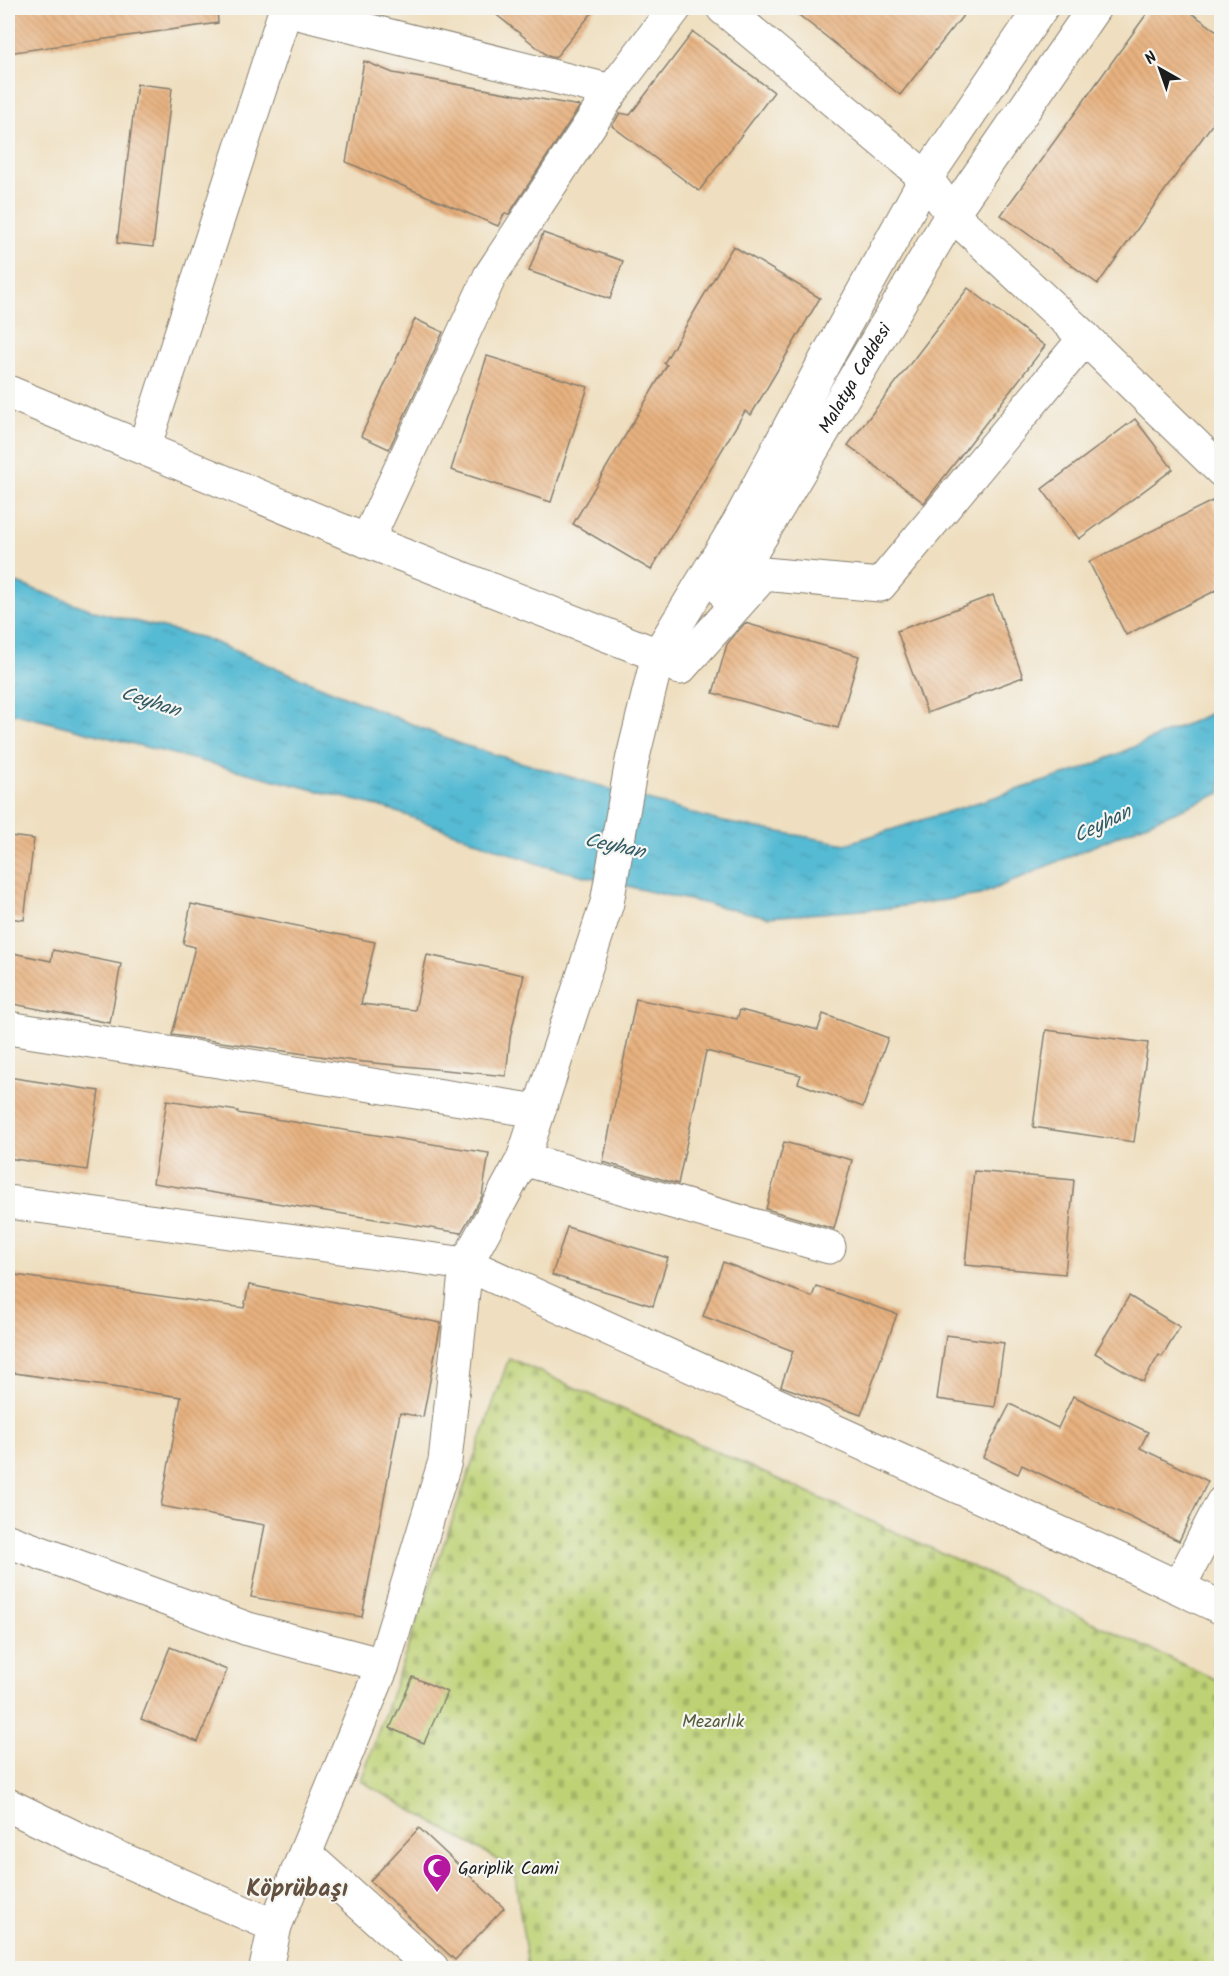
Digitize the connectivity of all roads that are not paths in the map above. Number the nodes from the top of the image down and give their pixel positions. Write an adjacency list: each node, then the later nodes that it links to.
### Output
1 (675, 8): 6 (street)
2 (1041, 8): 7 (street)
3 (1094, 8): 8 (street, Malatya Caddesi)
4 (286, 9): 6 (street); 11 (street)
5 (727, 9): 7 (street)
6 (612, 91): 13 (street)
7 (926, 178): 8 (street); 14 (street)
8 (952, 214): 9 (street); 14 (street, Malatya Caddesi)
9 (1085, 338): 12 (street); 14 (street)
10 (8, 392): 11 (street)
11 (144, 448): 13 (street)
12 (1221, 471)
13 (367, 541): 14 (street)
14 (669, 661): 16 (street)
15 (8, 1028): 16 (street)
16 (538, 1111): 17 (street)
17 (523, 1159): 19 (street); 20 (street)
18 (8, 1202): 20 (street)
19 (829, 1247)
20 (466, 1264): 23 (street); 25 (street)
21 (1221, 1503): 23 (street)
22 (8, 1540): 25 (street)
23 (1179, 1587): 24 (street)
24 (1221, 1608)
25 (383, 1665): 27 (street)
26 (8, 1805): 28 (street)
27 (305, 1854): 28 (street); 30 (street)
28 (275, 1926): 29 (street)
29 (266, 1968)
30 (432, 1968)

